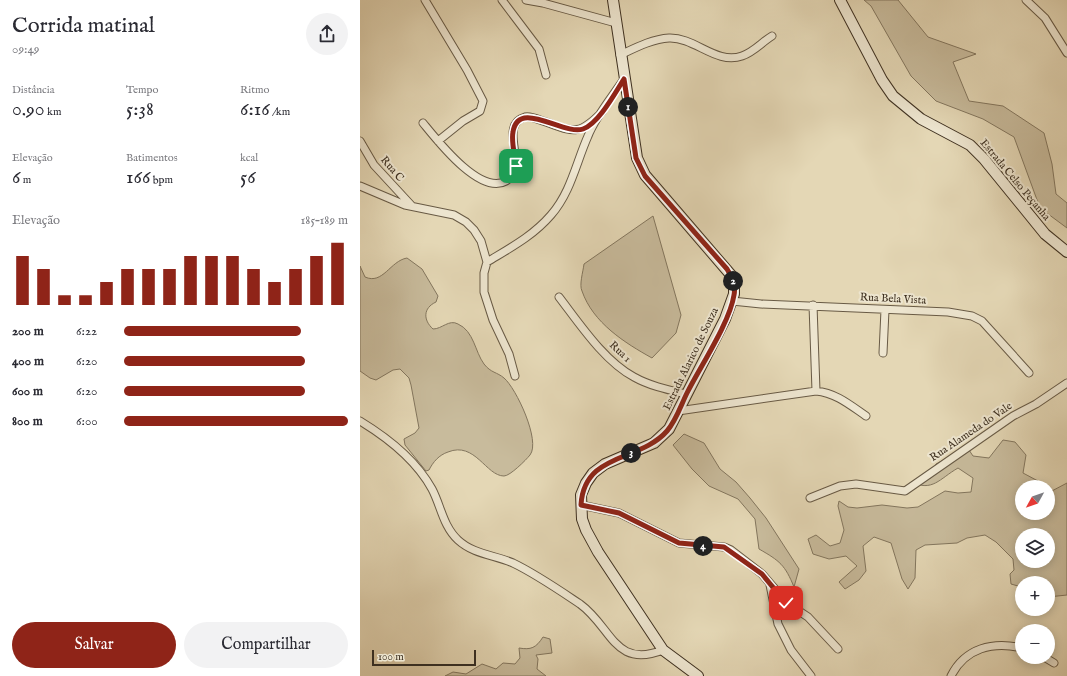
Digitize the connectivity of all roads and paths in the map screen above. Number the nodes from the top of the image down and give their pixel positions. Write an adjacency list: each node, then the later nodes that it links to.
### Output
1 (425, 0): 17 (street)
2 (502, 0): 12 (street)
3 (526, 0): 7 (street)
4 (613, 0): 8 (main road, Estrada Alarico de Souza)
5 (840, 0): 20 (main road, Estrada Celso Peçanha)
6 (1026, 0): 10 (street)
7 (542, 1): 8 (street)
8 (616, 23): 11 (main road, Estrada Alarico de Souza)
9 (772, 36): 11 (street)
10 (1067, 53)
11 (620, 55): 13 (main road, Estrada Alarico de Souza)
12 (546, 75)
13 (624, 79): 14 (street); 23 (main road, Estrada Alarico de Souza)
14 (602, 112): 17 (street); 21 (street)
15 (423, 123): 17 (street)
16 (360, 141): 19 (street, Rua C)
17 (438, 141)
18 (360, 186): 19 (street)
19 (413, 206): 21 (street)
20 (1067, 252)
21 (487, 262): 28 (street)
22 (559, 296): 31 (street, Rua 1)
23 (732, 301): 24 (street, Rua Bela Vista); 31 (main road, Estrada Alarico de Souza)
24 (813, 305): 25 (street, Rua Bela Vista); 30 (street)
25 (885, 310): 26 (street); 27 (street, Rua Bela Vista)
26 (883, 353)
27 (1029, 373)
28 (515, 376)
29 (1067, 383): 35 (street, Rua Alameda do Vale)
30 (816, 391): 32 (street); 33 (street)
31 (686, 394): 32 (main road, Estrada Alarico de Souza)
32 (678, 411): 36 (main road, Estrada Alarico de Souza)
33 (866, 416)
34 (360, 421): 40 (street)
35 (810, 498)
36 (581, 505): 37 (street); 40 (main road, Estrada Alarico de Souza)
37 (769, 581): 39 (street); 42 (street)
38 (1015, 648): 43 (street)
39 (838, 649)
40 (663, 650): 41 (main road, Estrada Alarico de Souza)
41 (698, 676)
42 (811, 676)
43 (952, 676)

